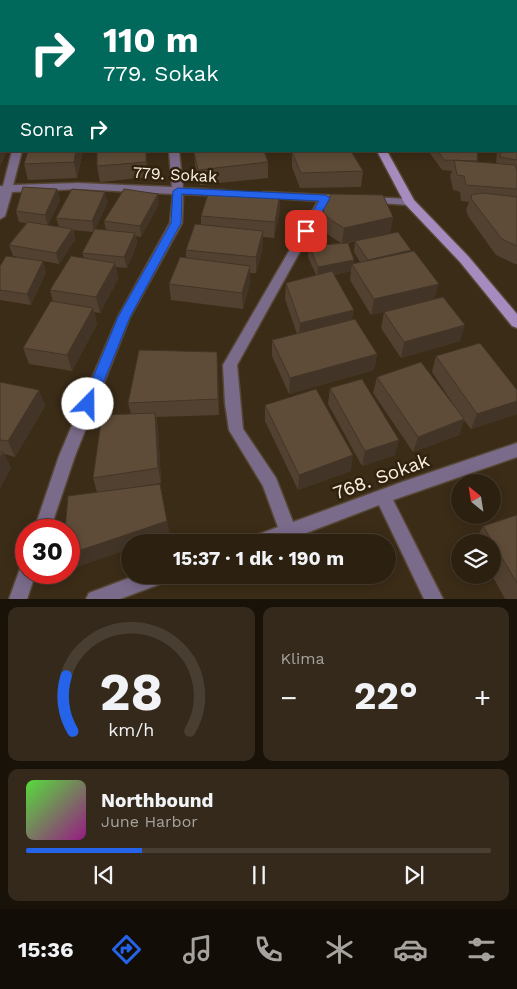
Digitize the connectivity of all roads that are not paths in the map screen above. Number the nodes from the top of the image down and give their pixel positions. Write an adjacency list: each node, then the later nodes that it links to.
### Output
1 (17, 152): 4 (street)
2 (174, 152): 5 (street)
3 (383, 152): 9 (main road)
4 (4, 189): 5 (street, 779. Sokak); 10 (street)
5 (178, 191): 6 (street, 779. Sokak); 14 (street)
6 (237, 194)
7 (256, 195): 8 (street)
8 (325, 198): 9 (street); 15 (street)
9 (409, 202): 11 (main road)
10 (0, 216)
11 (517, 323)
12 (517, 450): 13 (street, 768. Sokak)
13 (383, 497): 15 (street, 768. Sokak); 21 (street)
14 (46, 519)
15 (289, 533): 16 (street, 768. Sokak)
16 (286, 534)
17 (23, 584): 19 (street)
18 (137, 584): 20 (street)
19 (18, 599)
20 (95, 599)
21 (434, 599)

